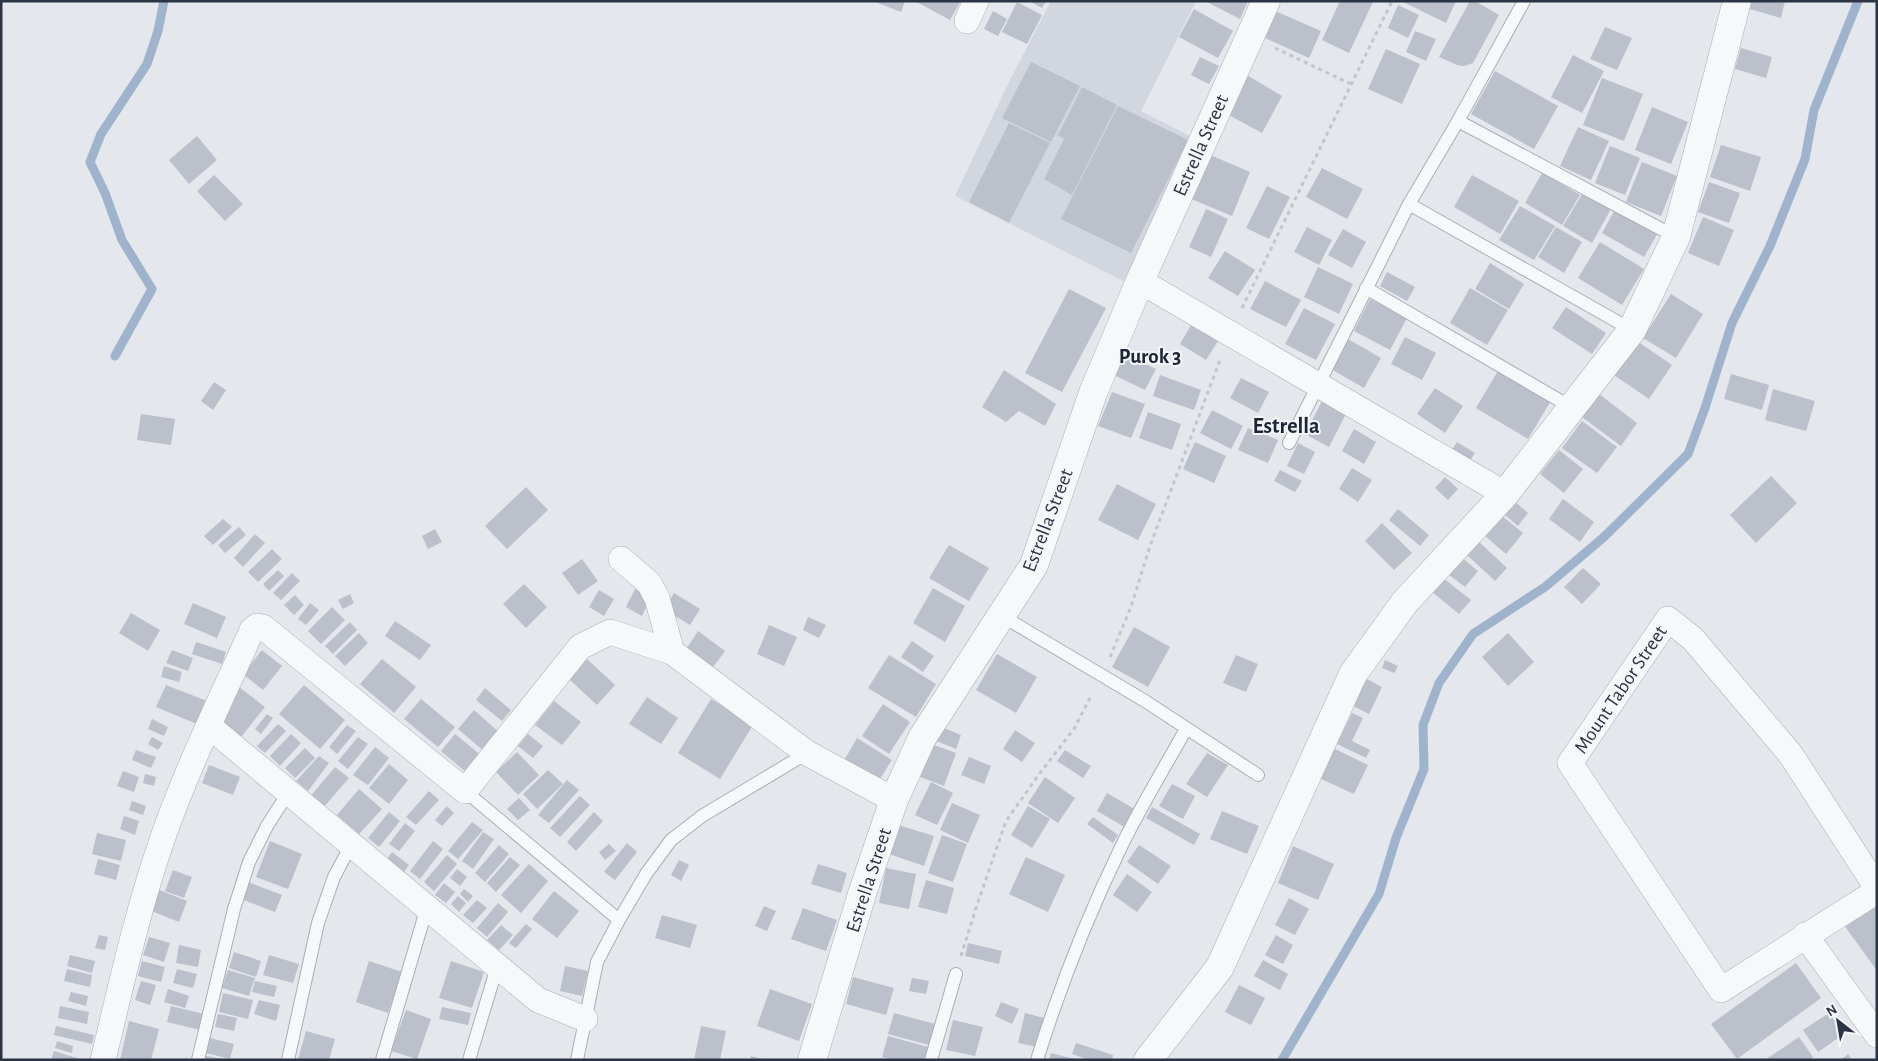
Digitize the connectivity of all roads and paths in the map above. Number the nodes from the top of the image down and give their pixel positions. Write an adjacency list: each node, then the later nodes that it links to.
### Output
1 (1266, 1): 5 (street, Estrella Street)
2 (1392, 1): 6 (path)
3 (1524, 1): 7 (lane)
4 (1737, 1): 9 (street)
5 (1250, 36): 6 (path); 10 (street, Estrella Street)
6 (1351, 84): 13 (path)
7 (1458, 121): 8 (lane); 9 (lane)
8 (1409, 204): 11 (lane); 12 (lane)
9 (1676, 237): 12 (street)
10 (1140, 281): 13 (street); 19 (street, Estrella Street)
11 (1366, 288): 14 (lane); 15 (lane)
12 (1632, 330): 15 (street)
13 (1230, 334): 14 (street); 21 (path)
14 (1318, 385): 16 (lane); 17 (street)
15 (1571, 407): 17 (street)
16 (1289, 443)
17 (1505, 494): 47 (street)
18 (621, 559): 20 (street)
19 (1002, 616): 21 (lane); 28 (street, Estrella Street)
20 (672, 652): 24 (street); 26 (street)
21 (1102, 676): 23 (lane); 35 (path)
22 (209, 726): 26 (street); 27 (street); 38 (street)
23 (1186, 729): 25 (lane); 46 (lane)
24 (807, 753): 28 (street); 32 (lane)
25 (1258, 776)
26 (465, 791): 32 (lane)
27 (288, 793): 29 (street); 39 (lane)
28 (894, 800): 44 (street, Estrella Street)
29 (352, 845): 31 (street); 40 (lane)
30 (1877, 889): 33 (street, Mount Tabor Street); 33 (street, Mount Tabor Street)
31 (427, 907): 34 (street); 41 (lane)
32 (619, 920): 36 (lane)
33 (1805, 935): 37 (street)
34 (497, 967): 36 (street); 42 (lane)
35 (956, 974): 45 (lane)
36 (585, 1019): 43 (lane)
37 (1877, 1035)
38 (103, 1060)
39 (198, 1060)
40 (288, 1060)
41 (382, 1060)
42 (470, 1060)
43 (577, 1060)
44 (812, 1060)
45 (931, 1060)
46 (1037, 1060)
47 (1148, 1060)

